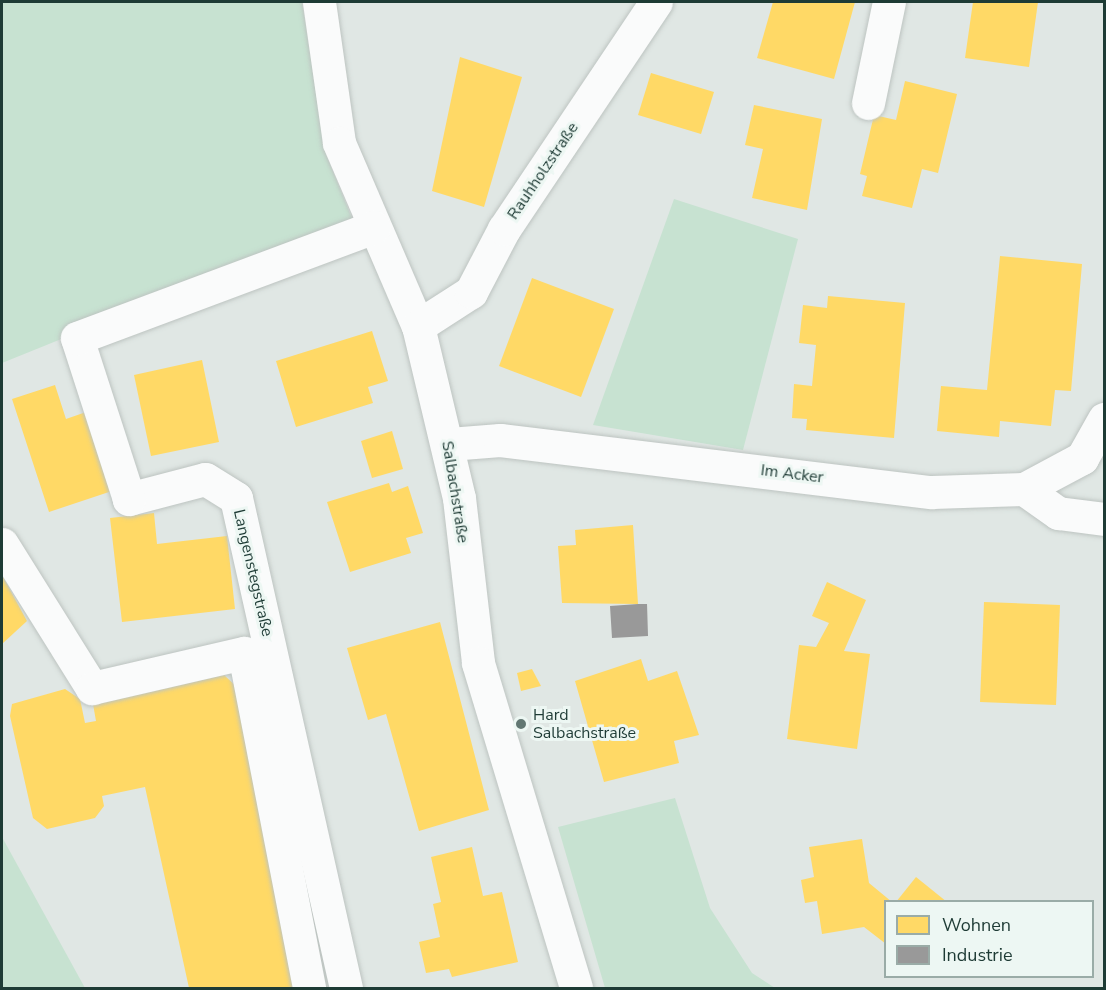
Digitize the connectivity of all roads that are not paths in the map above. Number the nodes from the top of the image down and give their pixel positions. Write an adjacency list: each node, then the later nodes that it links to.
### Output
1 (319, 2): 5 (street, Salbachstraße)
2 (656, 2): 6 (street, Rauhholzstraße)
3 (889, 2): 4 (street)
4 (868, 103)
5 (374, 226): 6 (street, Salbachstraße); 13 (street, Langenstegstraße)
6 (418, 326): 8 (street, Salbachstraße)
7 (1104, 419): 9 (street, Im Acker)
8 (449, 444): 9 (street, Im Acker); 14 (street, Salbachstraße)
9 (1024, 489): 10 (street)
10 (1104, 519)
11 (2, 544): 12 (street, Langenstegstraße)
12 (309, 988)
13 (346, 988)
14 (576, 988)

